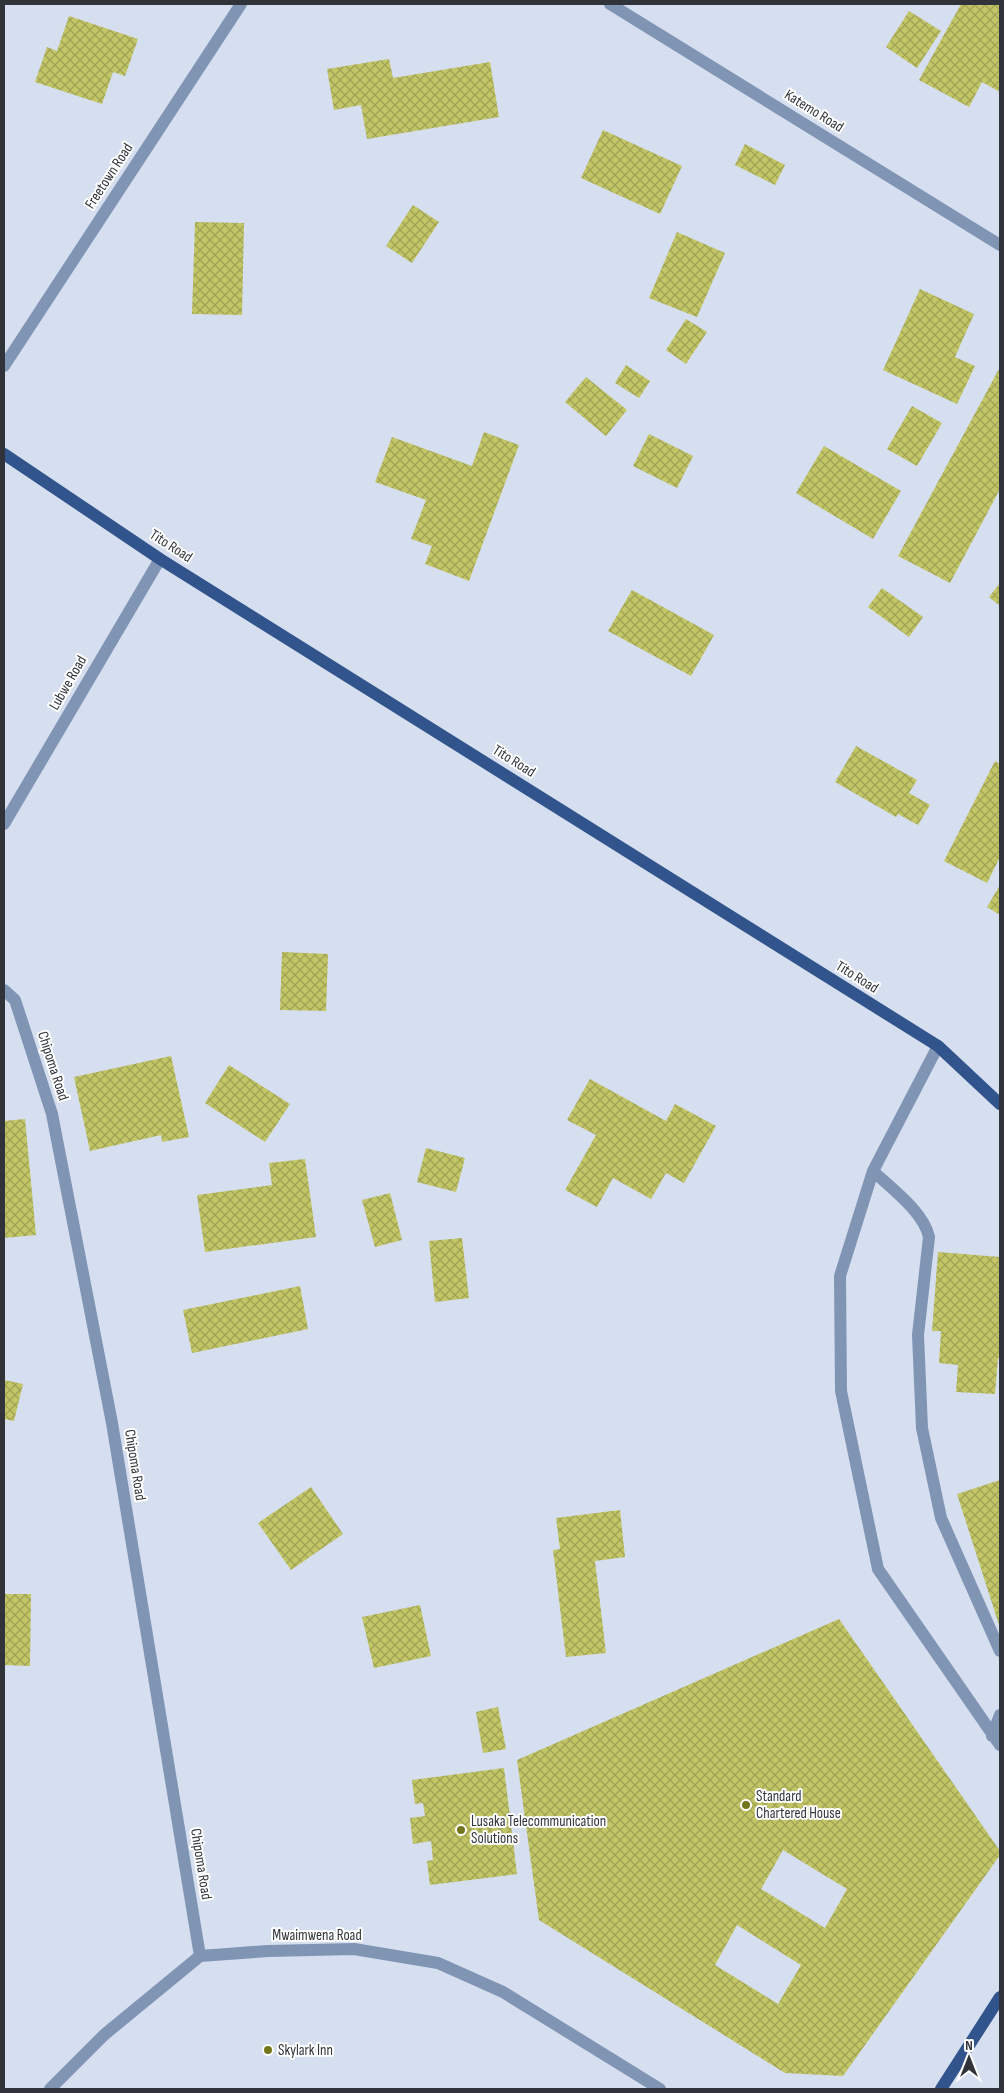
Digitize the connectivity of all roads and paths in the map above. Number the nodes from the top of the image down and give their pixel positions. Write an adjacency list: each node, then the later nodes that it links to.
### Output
1 (241, 4): 4 (street, Freetown Road)
2 (610, 4): 3 (street, Katemo Road)
3 (1000, 245)
4 (4, 366)
5 (4, 454): 6 (main road, Tito Road)
6 (160, 558): 7 (street, Lubwe Road); 9 (main road, Tito Road)
7 (4, 824)
8 (4, 990): 15 (street, Chipoma Road)
9 (938, 1046): 10 (main road, Tito Road); 11 (street)
10 (1000, 1104)
11 (873, 1171): 12 (street); 14 (street)
12 (1000, 1651)
13 (1000, 1715): 14 (street)
14 (996, 1741)
15 (200, 1956): 17 (street); 18 (street, Mwaimwena Road)
16 (1000, 1997): 19 (main road)
17 (50, 2089)
18 (660, 2089)
19 (941, 2089)

